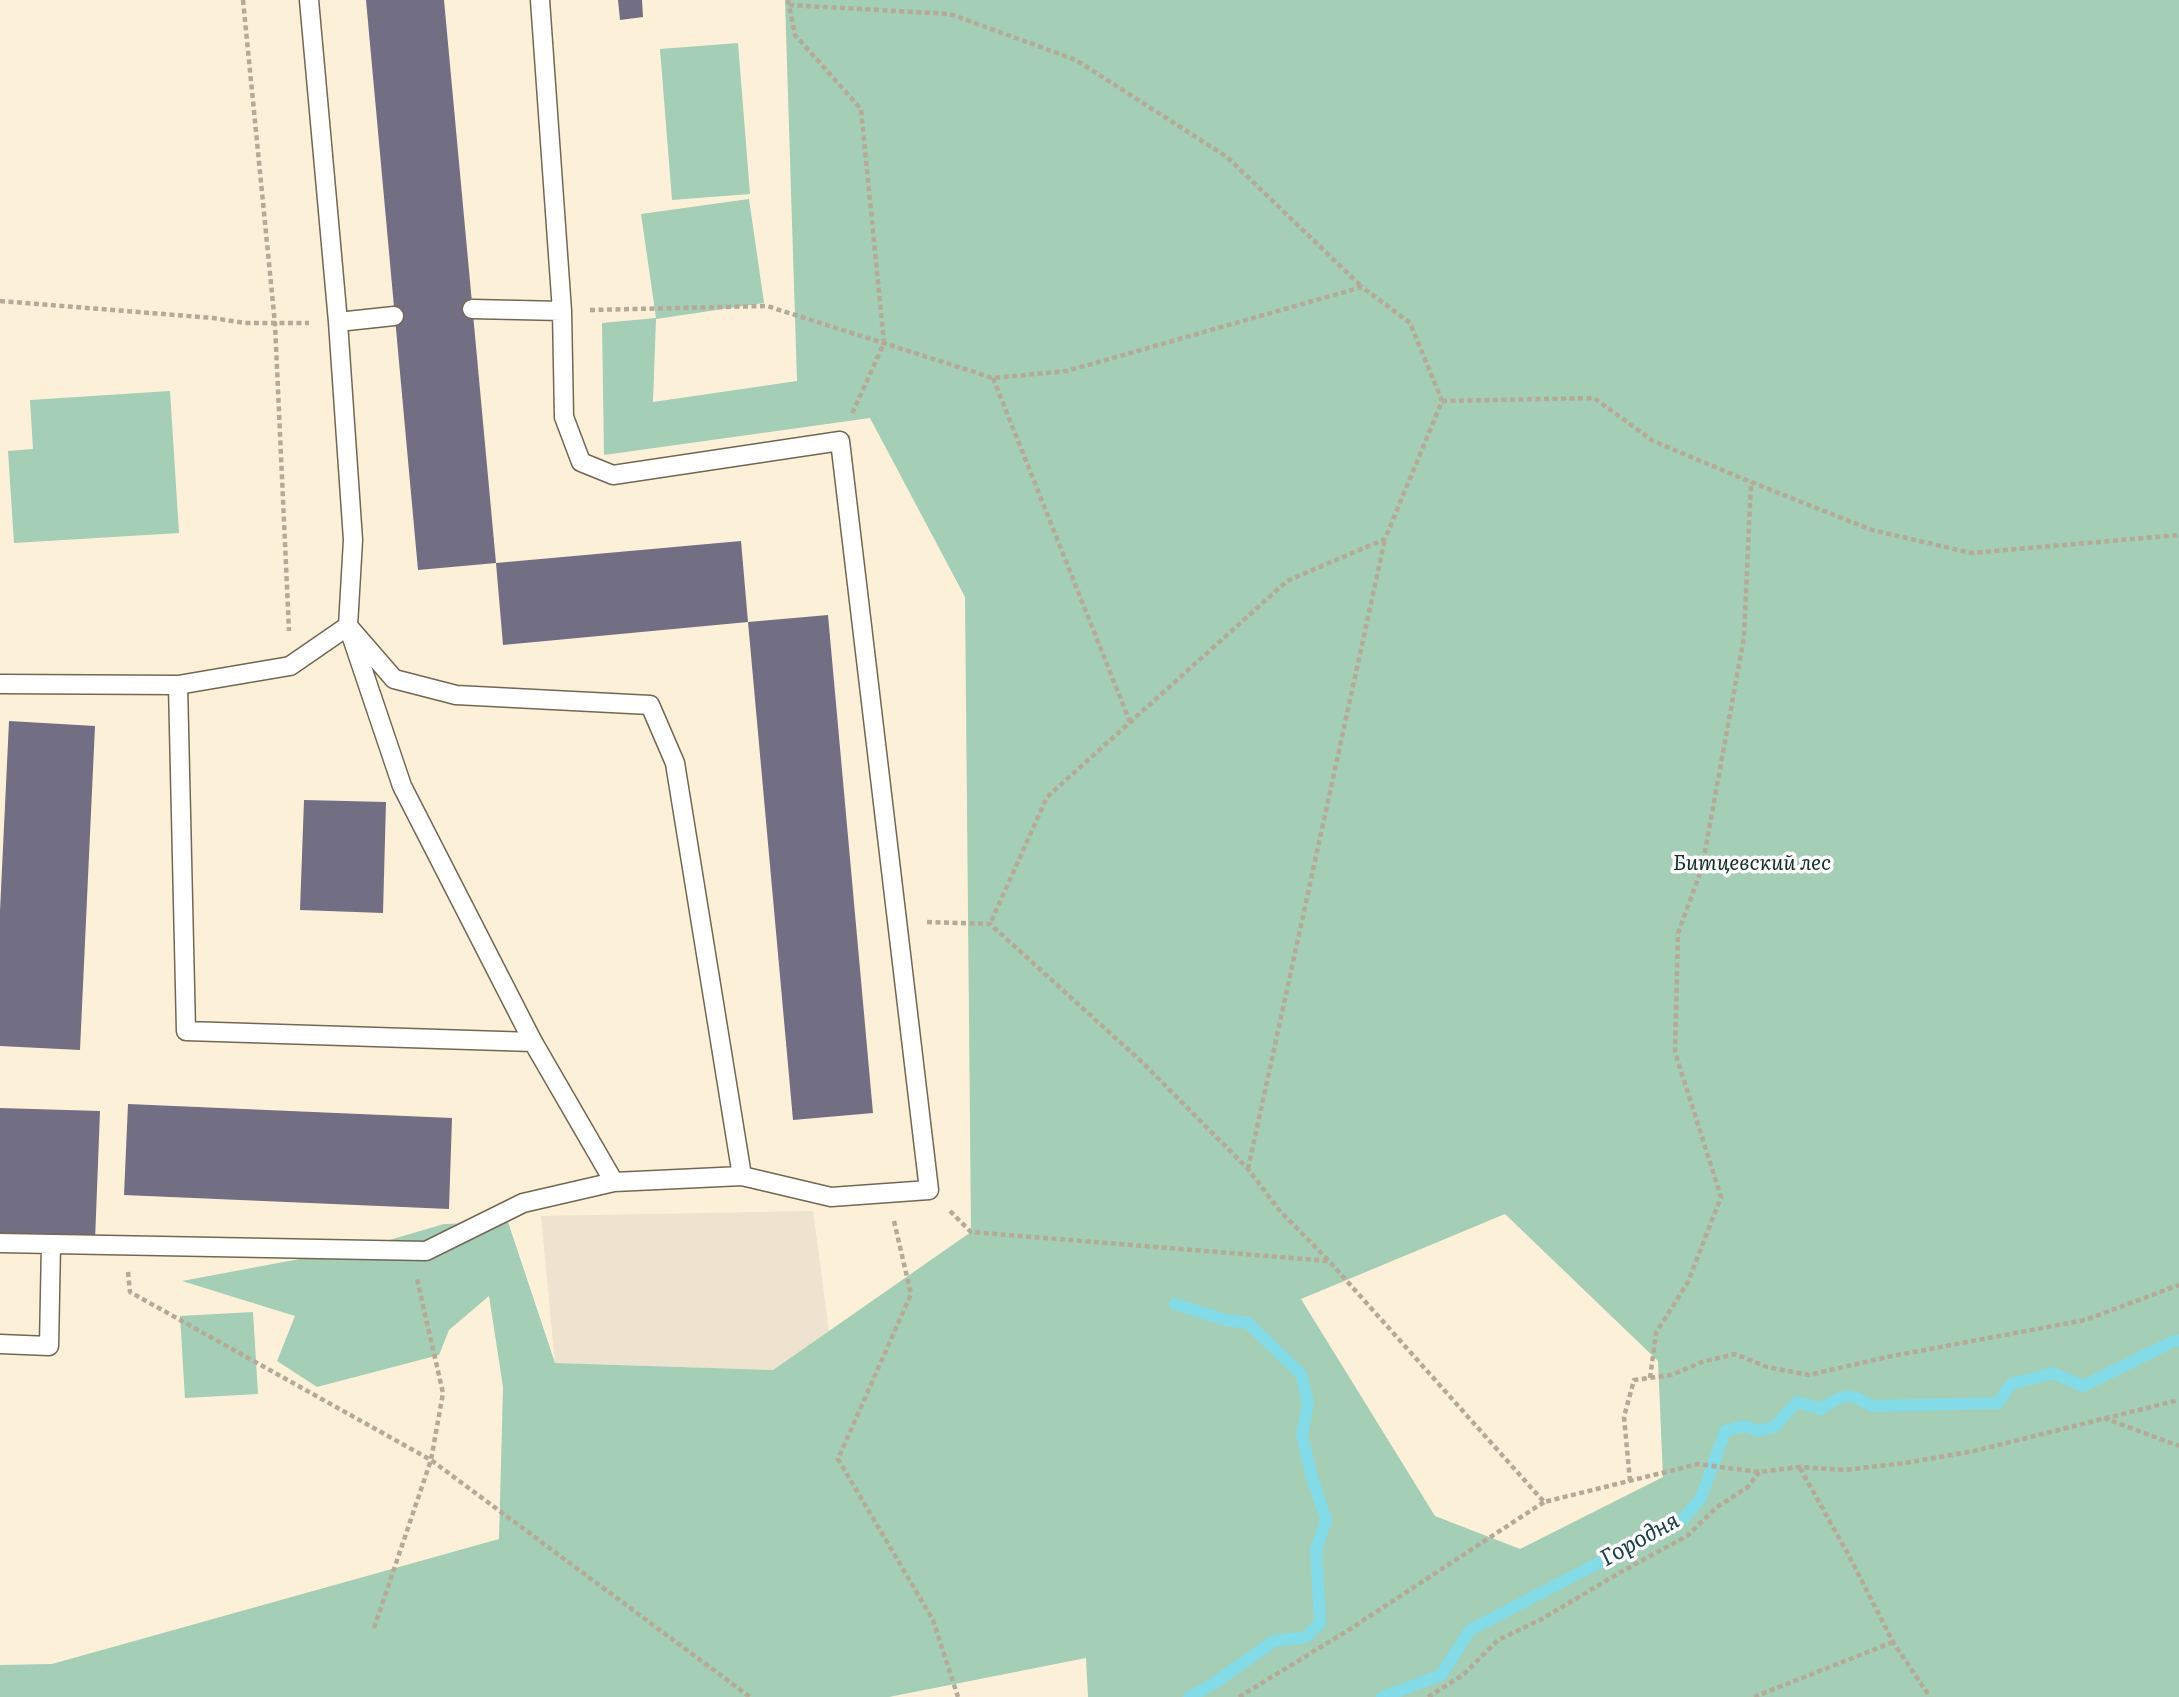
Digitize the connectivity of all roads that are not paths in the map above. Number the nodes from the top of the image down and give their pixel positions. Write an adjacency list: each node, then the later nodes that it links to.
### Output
1 (309, 0): 6 (lane)
2 (540, 0): 4 (lane)
3 (472, 309): 4 (lane)
4 (562, 310): 11 (lane)
5 (394, 316): 6 (lane)
6 (338, 322): 7 (lane)
7 (348, 626): 9 (lane); 10 (lane); 11 (lane)
8 (0, 684): 9 (lane)
9 (178, 685): 10 (lane)
10 (533, 1042): 12 (lane)
11 (742, 1176): 12 (lane)
12 (614, 1182): 14 (lane)
13 (0, 1243): 14 (lane)
14 (51, 1244): 15 (lane)
15 (0, 1344)

